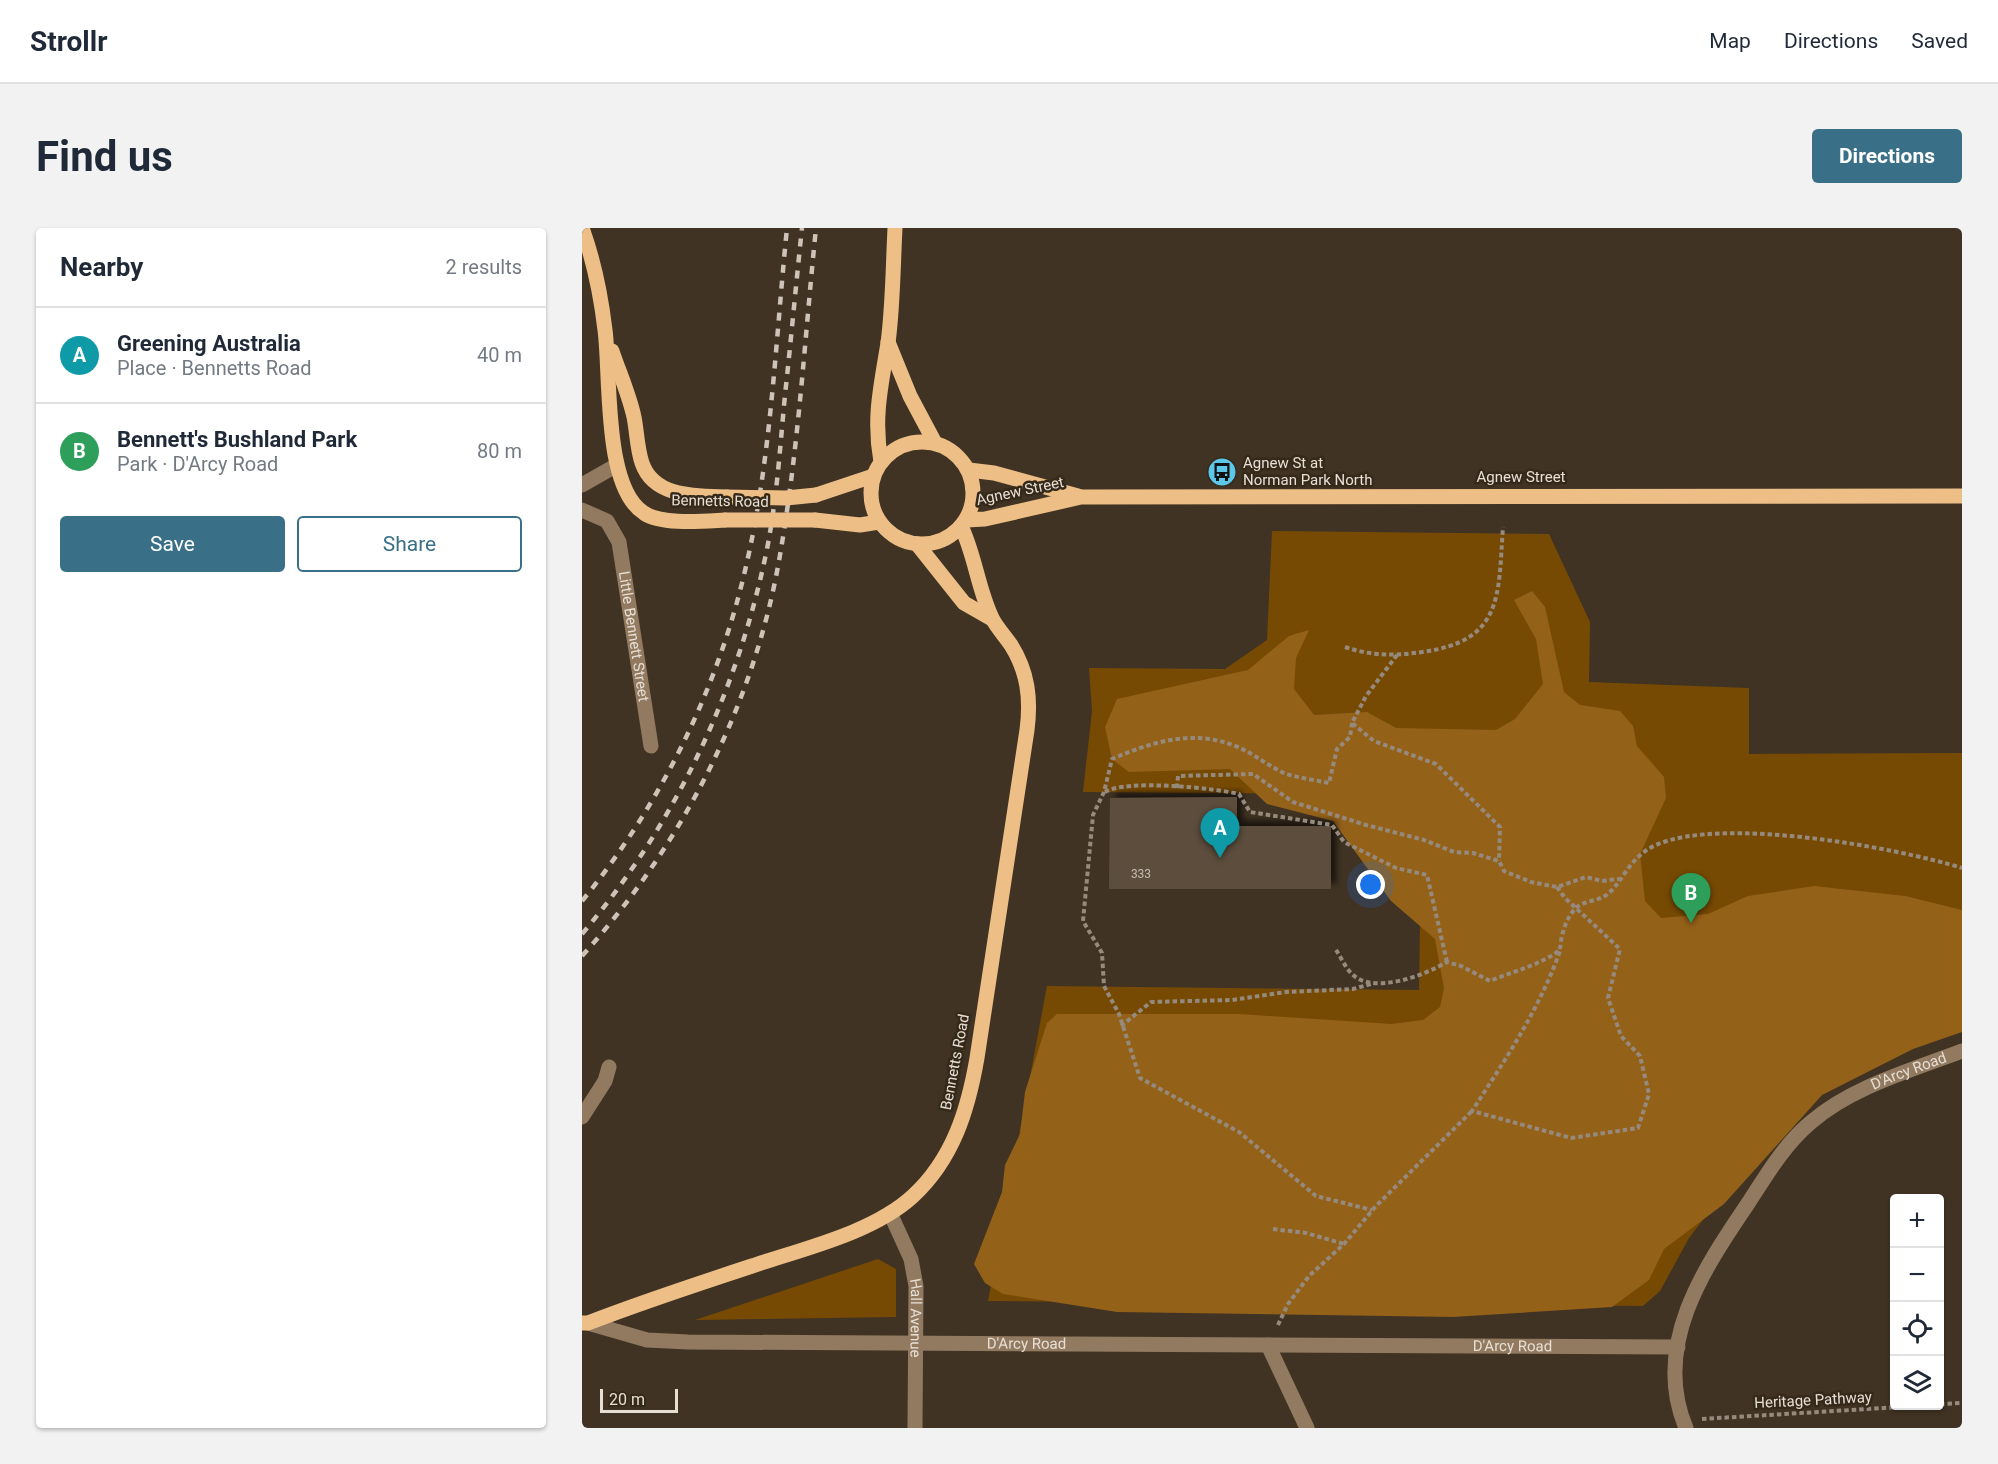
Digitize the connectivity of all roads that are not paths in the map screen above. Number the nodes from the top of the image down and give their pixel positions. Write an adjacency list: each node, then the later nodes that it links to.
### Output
1 (582, 228): 3 (main road, Bennetts Road)
2 (896, 228): 4 (main road)
3 (605, 331): 7 (main road, Bennetts Road); 9 (main road, Bennetts Road, bridge)
4 (888, 342): 5 (main road); 6 (main road)
5 (934, 442): 6 (main road); 8 (main road)
6 (880, 462): 9 (main road)
7 (617, 465): 10 (street); 14 (main road, Bennetts Road, bridge)
8 (969, 470): 12 (main road, Agnew Street); 15 (main road)
9 (873, 476): 14 (main road)
10 (582, 485)
11 (1962, 496): 12 (main road, Agnew Street)
12 (1081, 497): 15 (main road, Agnew Street)
13 (582, 510): 18 (street, Little Bennett Street)
14 (879, 522): 16 (main road)
15 (963, 523): 16 (main road); 17 (main road, Bennetts Road)
16 (917, 544): 17 (main road, Bennetts Road)
17 (992, 619): 22 (main road, Bennetts Road)
18 (651, 746)
19 (1962, 1051): 26 (street, D'Arcy Road)
20 (609, 1067): 21 (street)
21 (582, 1117)
22 (890, 1213): 23 (main road, Bennetts Road); 24 (street, Hall Avenue)
23 (584, 1325): 24 (street, Bennetts Road)
24 (916, 1342): 25 (street, D'Arcy Road); 27 (street, Hall Avenue)
25 (1268, 1345): 26 (street, D'Arcy Road); 28 (street)
26 (1678, 1347): 29 (street)
27 (915, 1428)
28 (1307, 1428)
29 (1686, 1428)

